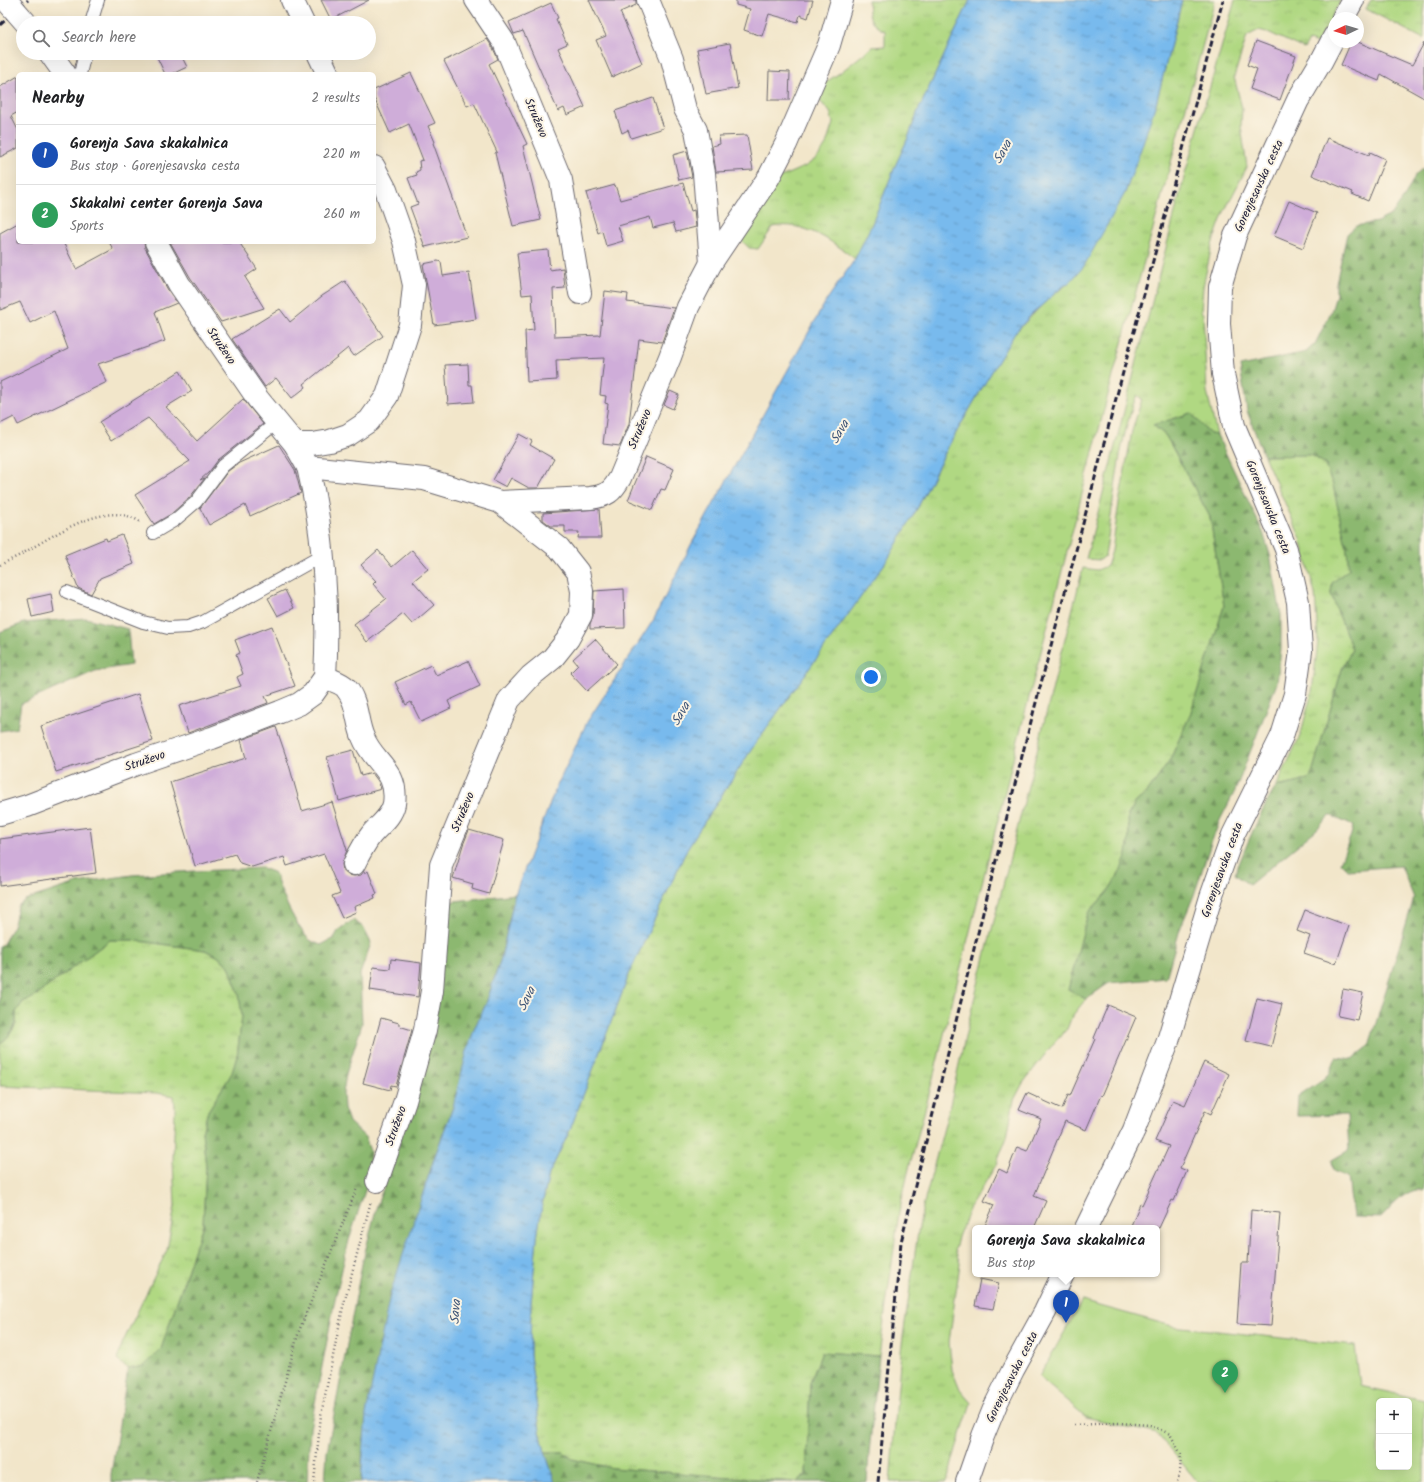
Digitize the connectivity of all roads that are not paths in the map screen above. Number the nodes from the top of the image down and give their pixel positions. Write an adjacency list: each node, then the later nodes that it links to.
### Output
1 (6, 0): 9 (street, bridge)
2 (98, 0): 10 (lane)
3 (292, 0): 11 (street)
4 (476, 0): 22 (street, Struževo)
5 (648, 0): 21 (street)
6 (842, 0): 21 (street, Struževo)
7 (1353, 0): 8 (street)
8 (1346, 12)
9 (20, 16)
10 (93, 16)
11 (300, 16)
12 (1328, 48): 34 (street, Gorenjesavska cesta)
13 (55, 60): 16 (street)
14 (83, 60): 17 (lane)
15 (321, 60): 18 (street)
16 (64, 72)
17 (80, 72)
18 (327, 72)
19 (376, 171): 24 (street)
20 (157, 244): 23 (street, Struževo)
21 (711, 263): 26 (street, Struževo)
22 (580, 293)
23 (276, 423): 24 (street, Struževo); 27 (lane)
24 (295, 444): 25 (street, Struževo)
25 (308, 467): 26 (street, Struževo); 28 (street, Struževo)
26 (500, 502): 33 (street, Struževo)
27 (153, 533)
28 (323, 555): 29 (lane); 30 (street, Struževo)
29 (67, 592)
30 (325, 677): 31 (street, Struževo); 32 (street)
31 (0, 814)
32 (354, 864)
33 (368, 1182)
34 (1087, 1225)
35 (1062, 1277): 36 (street, Gorenjesavska cesta)
36 (968, 1482)

